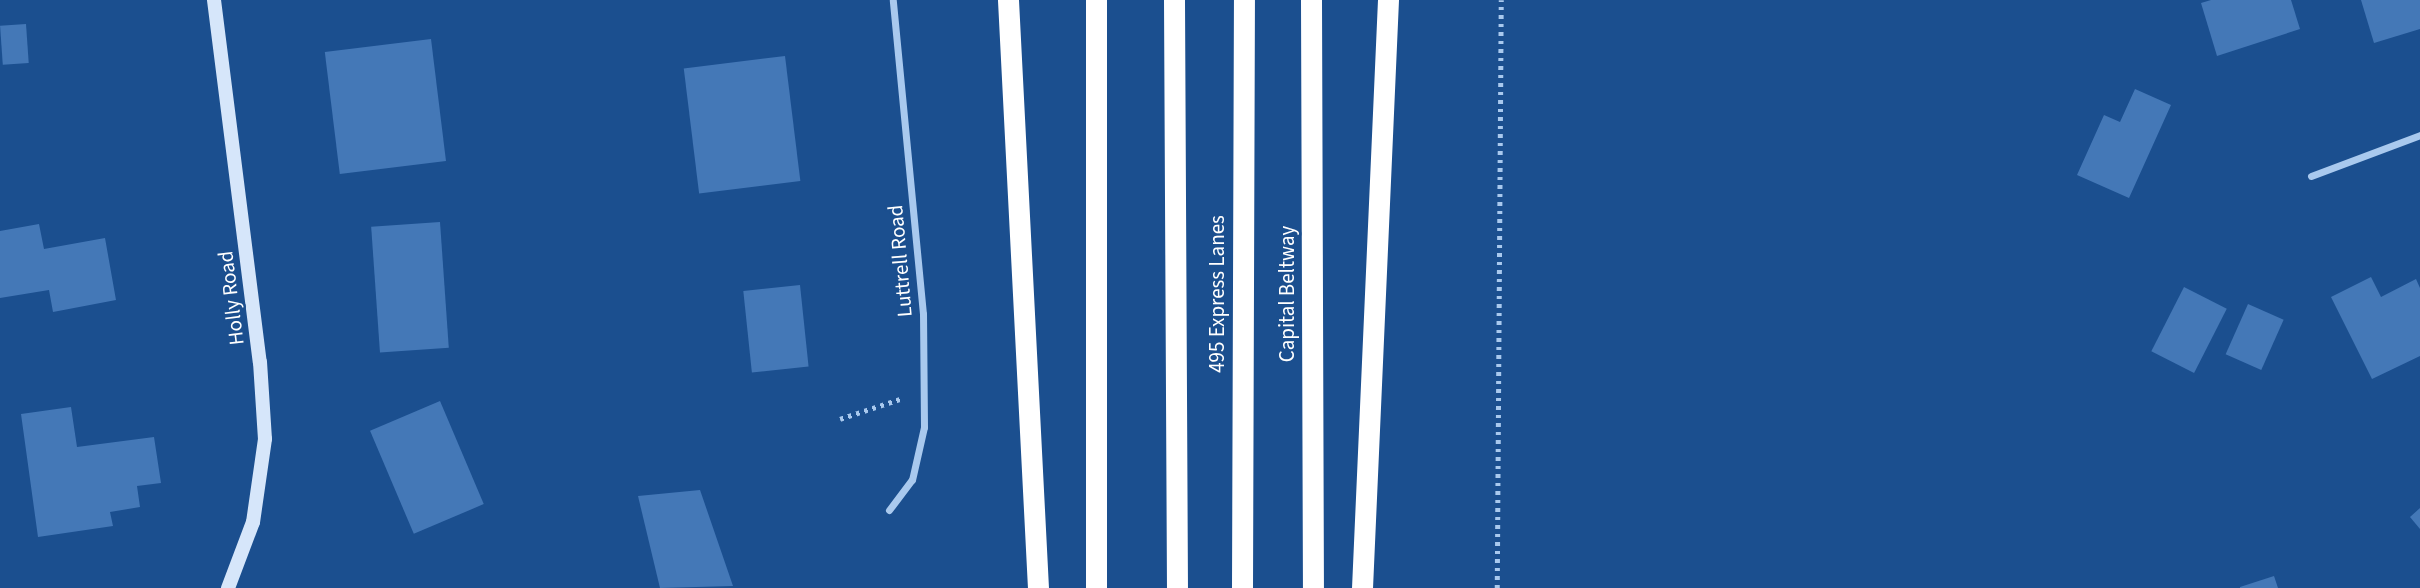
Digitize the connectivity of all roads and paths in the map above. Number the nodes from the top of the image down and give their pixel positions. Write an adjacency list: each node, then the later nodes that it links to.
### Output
1 (214, 0): 15 (street, Holly Road)
2 (893, 0): 12 (street, Luttrell Road)
3 (1008, 0): 16 (highway)
4 (1096, 0): 17 (highway)
5 (1174, 0): 18 (highway, 495 Express Lanes)
6 (1244, 0): 19 (highway, 495 Express Lanes)
7 (1311, 0): 20 (highway, Capital Beltway)
8 (1388, 0): 21 (highway)
9 (1501, 0): 22 (path)
10 (2420, 135): 11 (street)
11 (2311, 176)
12 (923, 392): 13 (path); 14 (street, Luttrell Road)
13 (840, 419)
14 (888, 510)
15 (228, 588)
16 (1038, 588)
17 (1096, 588)
18 (1177, 588)
19 (1242, 588)
20 (1312, 588)
21 (1362, 588)
22 (1497, 588)

